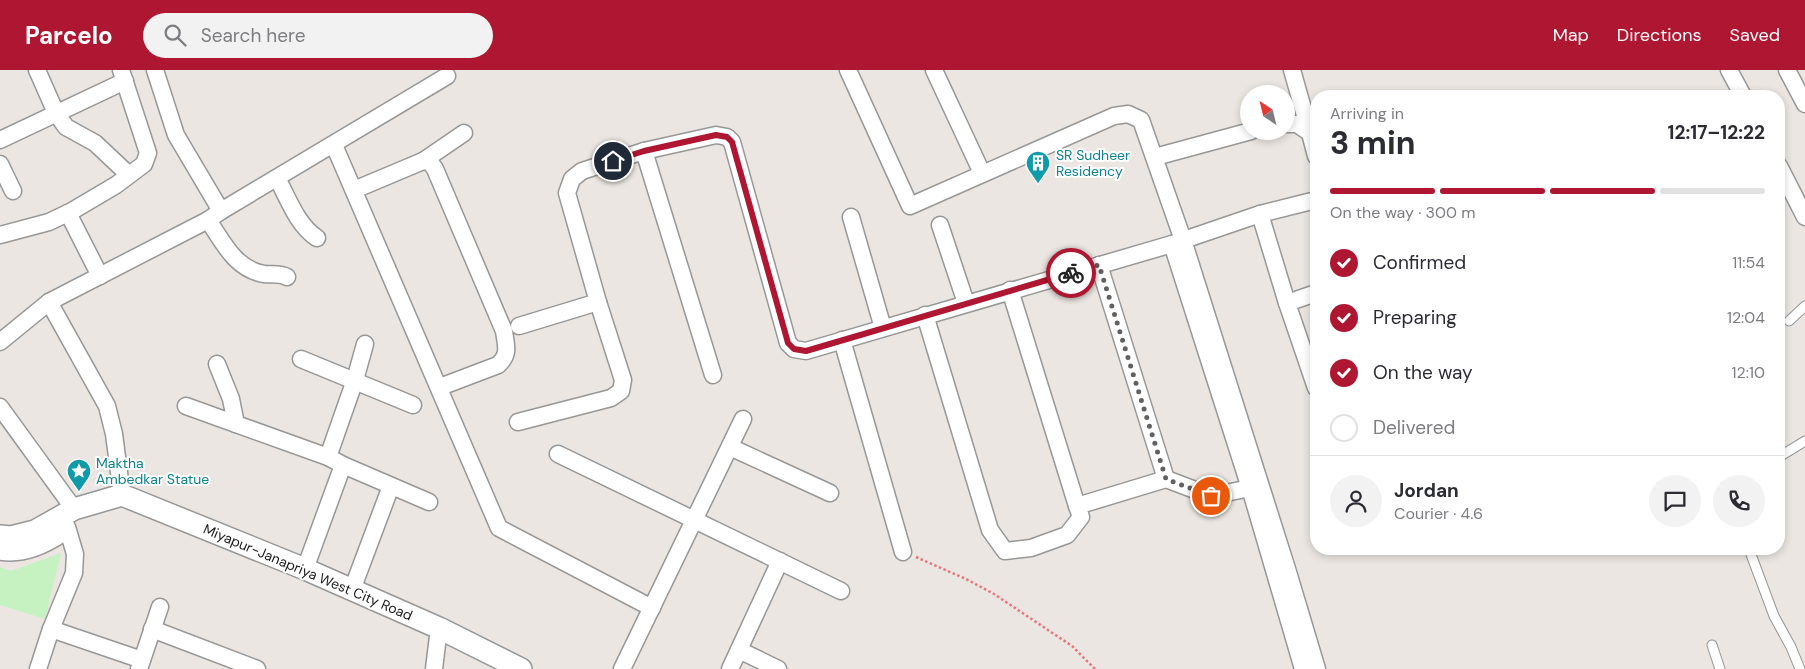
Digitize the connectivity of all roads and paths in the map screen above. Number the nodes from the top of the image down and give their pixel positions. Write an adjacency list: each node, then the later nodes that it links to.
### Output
1 (37, 70): 12 (street)
2 (155, 70): 33 (street)
3 (848, 70): 25 (street)
4 (934, 70): 25 (street)
5 (1292, 70): 13 (street)
6 (1730, 70): 10 (street)
7 (1787, 70): 11 (street)
8 (123, 75): 12 (street); 24 (street)
9 (447, 76): 19 (street)
10 (1740, 90)
11 (1805, 104)
12 (56, 113): 18 (street); 24 (street)
13 (1310, 123)
14 (1295, 124): 15 (street)
15 (1310, 130)
16 (464, 133): 22 (street)
17 (1240, 134): 21 (street)
18 (0, 140)
19 (334, 145): 26 (street); 28 (street)
20 (644, 151): 46 (street); 54 (street); 60 (street)
21 (1155, 157): 25 (street); 39 (street)
22 (422, 161): 28 (street); 62 (street)
23 (0, 164): 29 (street)
24 (128, 174): 31 (street)
25 (982, 174)
26 (277, 178): 33 (street); 38 (street)
27 (1785, 178): 35 (street)
28 (354, 190): 62 (street)
29 (13, 191)
30 (1310, 202): 32 (street)
31 (68, 213): 37 (street); 41 (street)
32 (1260, 214): 39 (street); 48 (street)
33 (215, 215): 41 (street); 42 (street)
34 (851, 217): 53 (street)
35 (1805, 218)
36 (940, 225): 47 (street)
37 (0, 235)
38 (317, 238)
39 (1177, 242): 40 (street); 77 (street); 109 (street)
40 (1099, 265): 43 (street); 75 (street)
41 (100, 276): 45 (street)
42 (288, 277)
43 (1010, 290): 47 (street); 81 (street)
44 (1310, 295): 48 (street)
45 (49, 302): 55 (street); 79 (street)
46 (598, 302): 52 (street); 67 (street)
47 (966, 303): 50 (street)
48 (1287, 303): 59 (street)
49 (1805, 306): 51 (lane)
50 (925, 315): 53 (street); 81 (street)
51 (1789, 321)
52 (519, 326)
53 (883, 328): 54 (street)
54 (842, 340): 86 (street)
55 (0, 342)
56 (365, 344): 61 (street)
57 (301, 359): 61 (street)
58 (217, 364): 68 (street)
59 (1310, 370)
60 (713, 375)
61 (354, 380): 63 (street); 73 (street)
62 (440, 387): 93 (street)
63 (413, 405)
64 (186, 406): 68 (street)
65 (0, 407): 82 (street)
66 (743, 419): 70 (street)
67 (518, 422)
68 (236, 424): 73 (street)
69 (1805, 441): 71 (lane)
70 (730, 447): 78 (street); 83 (street)
71 (1785, 453)
72 (558, 454): 83 (street)
73 (328, 457): 74 (street)
74 (343, 465): 76 (street); 89 (street)
75 (1166, 479): 77 (street); 81 (street)
76 (391, 486): 80 (street); 90 (street)
77 (1250, 488): 108 (street)
78 (830, 493)
79 (122, 495): 82 (street); 89 (street, Miyapur-Janapriya West City Road)
80 (429, 502)
81 (1077, 506)
82 (77, 513): 84 (street); 85 (street); 95 (street)
83 (694, 520): 88 (street); 93 (street)
84 (0, 536)
85 (0, 549)
86 (903, 552): 107 (path)
87 (1751, 555): 111 (lane)
88 (780, 561): 91 (street); 98 (street)
89 (305, 569): 90 (street, Miyapur-Janapriya West City Road)
90 (352, 590): 94 (street, Miyapur-Janapriya West City Road)
91 (841, 591)
92 (160, 607): 96 (street)
93 (652, 608): 104 (street)
94 (439, 628): 102 (street); 103 (street, Miyapur-Janapriya West City Road)
95 (51, 629): 99 (street); 100 (street)
96 (152, 629): 99 (street); 101 (street)
97 (1712, 645): 110 (lane)
98 (739, 650): 105 (street); 106 (street)
99 (140, 665)
100 (38, 669)
101 (257, 669)
102 (434, 669)
103 (521, 669)
104 (622, 669)
105 (730, 669)
106 (778, 669)
107 (1095, 669)
108 (1303, 669)
109 (1317, 669)
110 (1720, 669)
111 (1800, 669)

